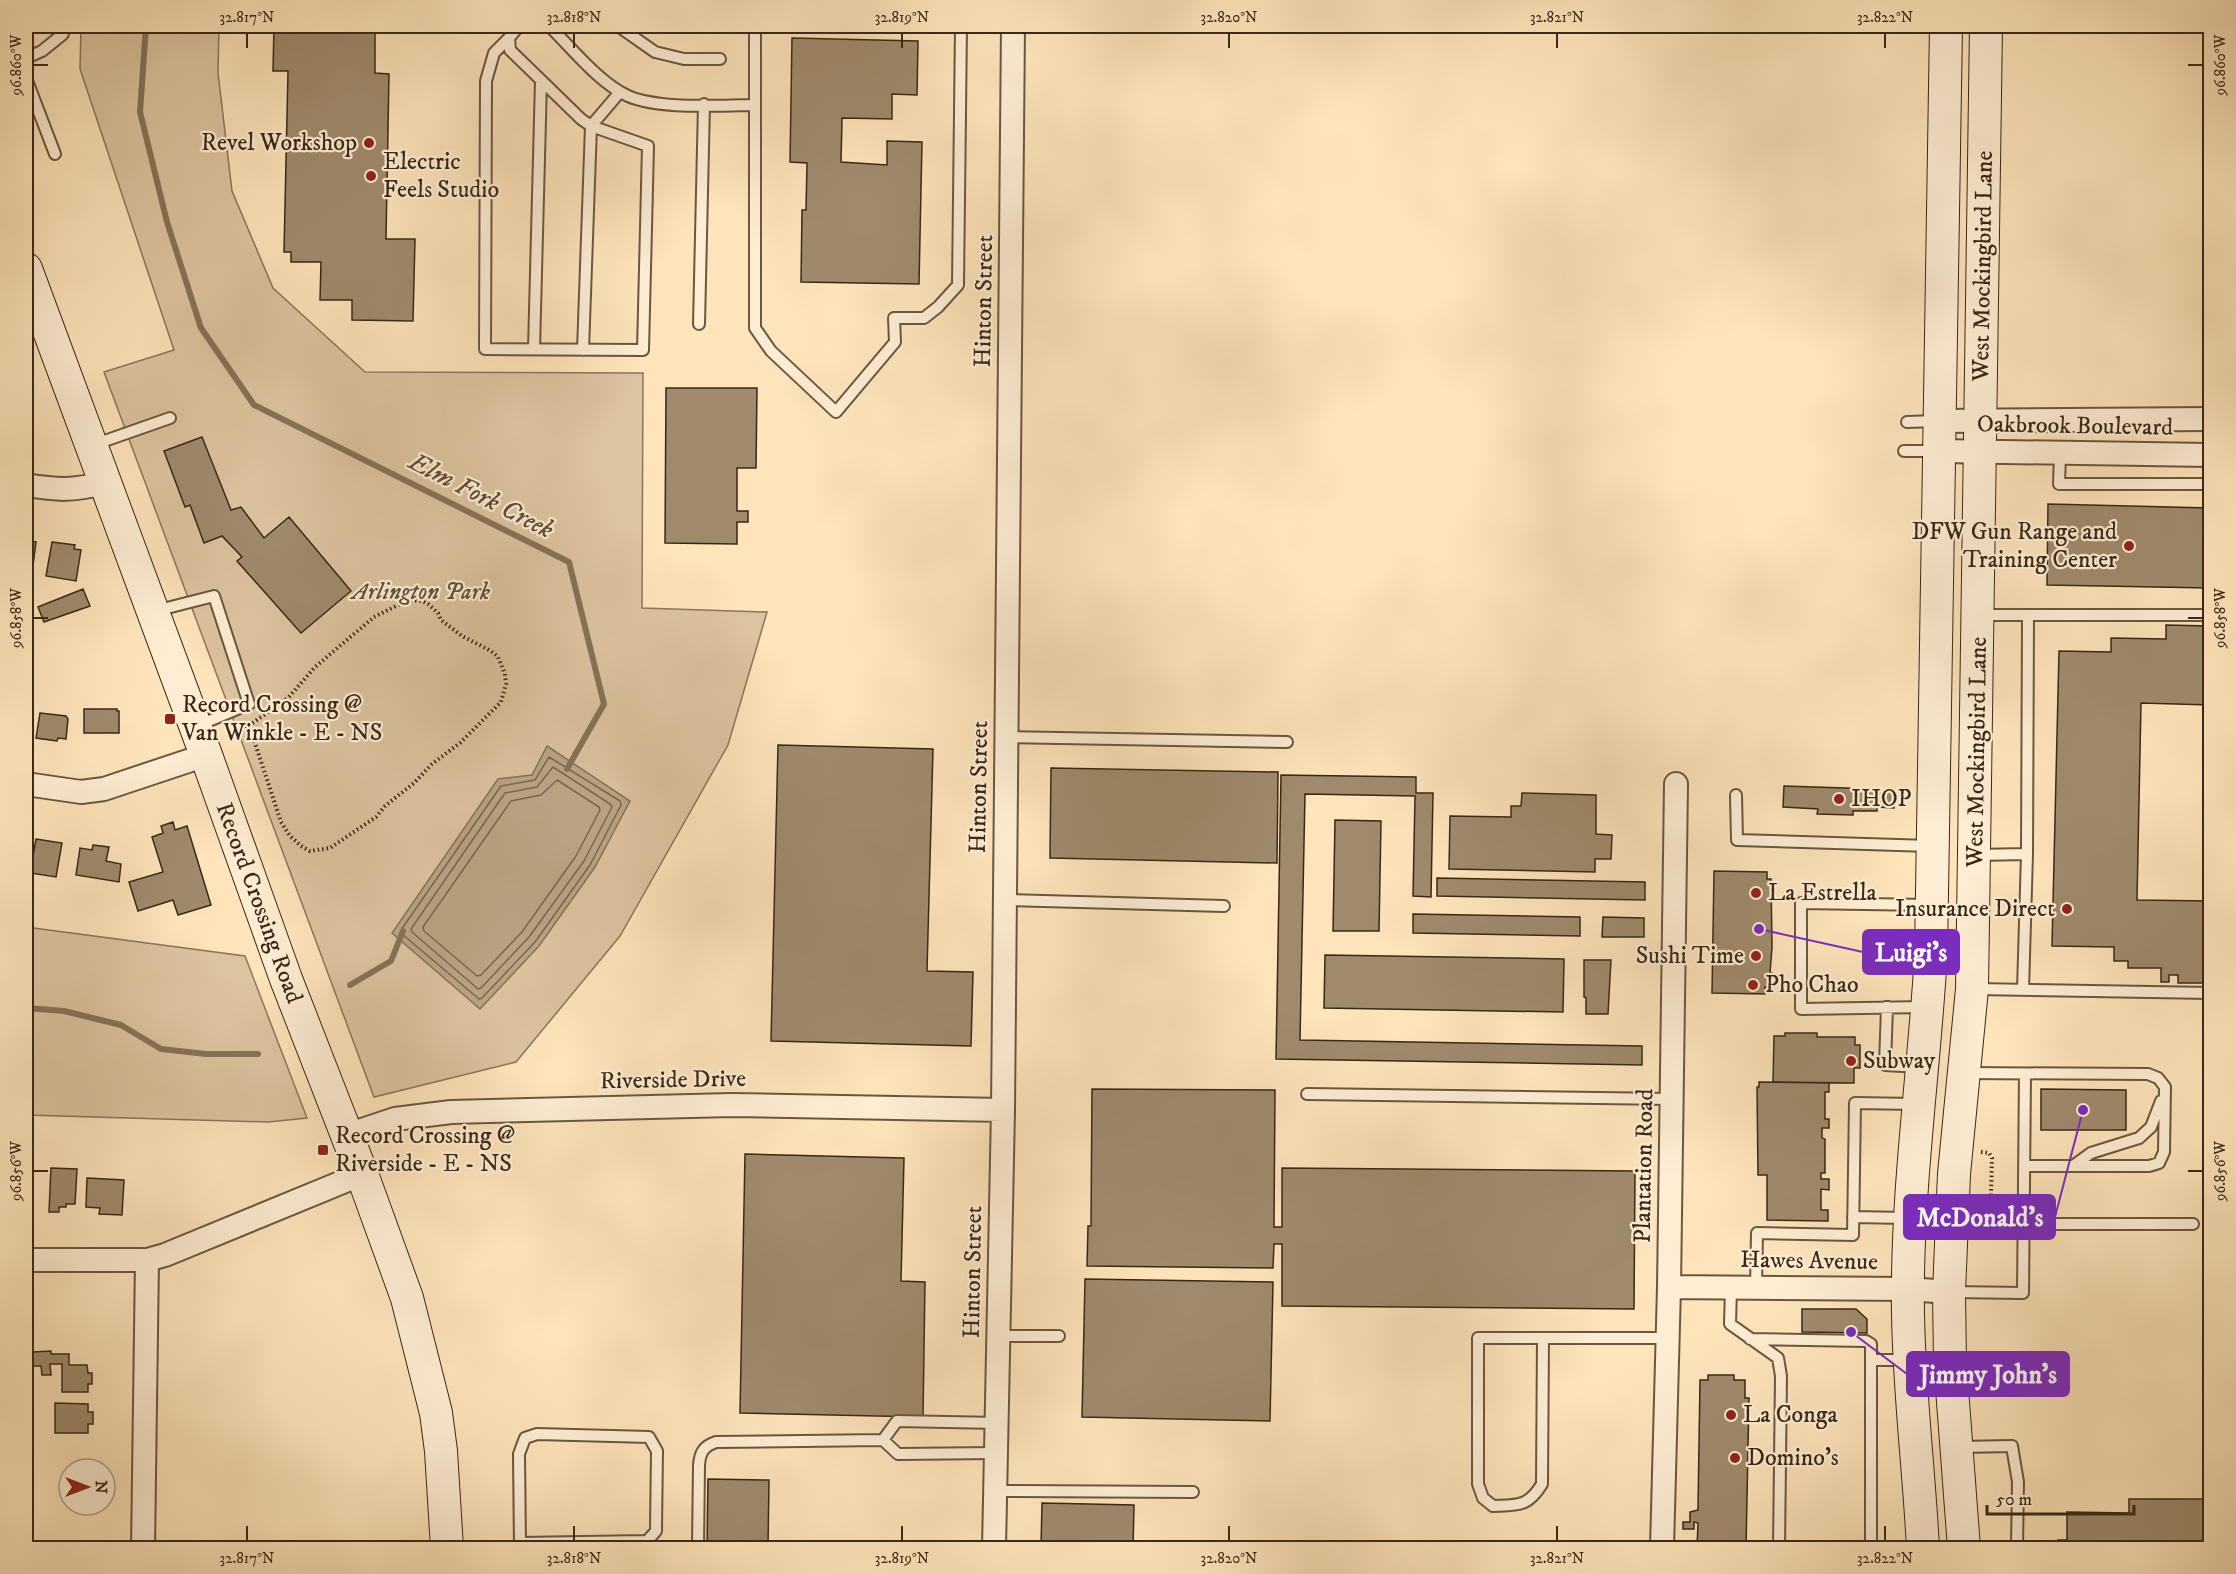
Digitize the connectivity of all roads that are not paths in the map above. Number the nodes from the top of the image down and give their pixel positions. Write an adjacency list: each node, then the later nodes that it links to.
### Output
1 (63, 26): 11 (lane)
2 (519, 26): 10 (lane)
3 (549, 26): 15 (lane)
4 (618, 26): 12 (lane)
5 (755, 26): 17 (lane)
6 (961, 26): 17 (lane)
7 (1013, 26): 41 (street, Hinton Street)
8 (1946, 26): 28 (main road, West Mockingbird Lane)
9 (1986, 26): 26 (main road, West Mockingbird Lane)
10 (509, 38): 14 (lane); 22 (lane)
11 (26, 58)
12 (720, 59)
13 (26, 78): 19 (lane)
14 (541, 81): 18 (lane); 22 (lane)
15 (620, 92): 16 (lane); 18 (lane)
16 (704, 104): 17 (lane); 21 (lane)
17 (755, 105)
18 (591, 126): 23 (lane); 23 (lane)
19 (55, 154)
20 (26, 269): 29 (main road, Record Crossing Road)
21 (699, 324)
22 (534, 349): 23 (lane)
23 (583, 350)
24 (170, 418): 29 (lane)
25 (2211, 419): 26 (street, Oakbrook Boulevard)
26 (1981, 420): 28 (street, Oakbrook Boulevard); 31 (main road, West Mockingbird Lane)
27 (1907, 422): 28 (lane)
28 (1940, 436): 30 (lane); 31 (street, Oakbrook Boulevard); 47 (main road, West Mockingbird Lane)
29 (90, 446): 34 (main road, Record Crossing Road)
30 (1904, 451)
31 (1980, 452): 32 (street, Oakbrook Boulevard); 38 (main road, West Mockingbird Lane)
32 (2060, 453): 33 (street, Oakbrook Boulevard); 35 (lane)
33 (2211, 454)
34 (104, 483): 36 (street); 37 (main road, Record Crossing Road)
35 (2211, 484)
36 (26, 485)
37 (152, 612): 42 (main road, Record Crossing Road); 42 (lane)
38 (1978, 615): 39 (lane); 48 (main road, West Mockingbird Lane)
39 (2028, 615): 40 (lane); 49 (lane)
40 (2211, 615)
41 (1006, 738): 43 (lane); 50 (street, Hinton Street)
42 (200, 741): 45 (street); 66 (main road, Record Crossing Road)
43 (1287, 742)
44 (1676, 780): 63 (street, Plantation Road)
45 (26, 784)
46 (1736, 795): 47 (lane)
47 (1933, 850): 48 (main road); 51 (main road, West Mockingbird Lane)
48 (1976, 855): 49 (lane); 53 (main road, West Mockingbird Lane)
49 (2027, 855): 54 (lane)
50 (1005, 900): 52 (lane); 65 (street, Hinton Street)
51 (1932, 905): 56 (lane); 57 (main road, West Mockingbird Lane)
52 (1224, 906)
53 (1972, 989): 54 (lane); 59 (main road, West Mockingbird Lane)
54 (2023, 990): 55 (lane)
55 (2211, 993)
56 (1887, 1007): 57 (lane); 58 (lane)
57 (1928, 1007): 58 (main road, West Mockingbird Lane)
58 (1923, 1067): 64 (main road, West Mockingbird Lane)
59 (1965, 1073): 60 (lane); 80 (main road, West Mockingbird Lane)
60 (2025, 1074): 62 (lane); 67 (lane)
61 (1307, 1094): 63 (lane)
62 (2164, 1094): 68 (lane); 68 (lane)
63 (1672, 1099): 76 (street, Plantation Road)
64 (1919, 1105): 70 (lane); 71 (main road, West Mockingbird Lane)
65 (1003, 1110): 66 (street, Riverside Drive); 81 (street, Hinton Street)
66 (347, 1135): 69 (main road, Record Crossing Road)
67 (2024, 1166): 68 (lane); 72 (lane)
68 (2073, 1166)
69 (362, 1174): 75 (street); 96 (main road, Record Crossing Road)
70 (1853, 1216): 71 (lane); 78 (lane)
71 (1911, 1218): 79 (main road, West Mockingbird Lane)
72 (2023, 1224): 73 (lane); 80 (lane)
73 (2193, 1224)
74 (26, 1260): 75 (street)
75 (147, 1260): 95 (street)
76 (1669, 1287): 77 (street, Hawes Avenue); 83 (street, Plantation Road)
77 (1731, 1288): 78 (street, Hawes Avenue); 85 (lane)
78 (1756, 1288): 79 (street, Hawes Avenue)
79 (1908, 1289): 80 (street, Hawes Avenue); 87 (main road, West Mockingbird Lane)
80 (1949, 1292): 90 (main road, West Mockingbird Lane)
81 (998, 1336): 82 (lane); 88 (street, Hinton Street)
82 (1059, 1336)
83 (1668, 1338): 84 (lane); 99 (street, Plantation Road)
84 (1542, 1339): 84 (lane)
85 (1749, 1339): 86 (lane); 100 (lane)
86 (1871, 1360): 87 (lane); 101 (lane)
87 (1910, 1360): 102 (main road, West Mockingbird Lane)
88 (997, 1423): 89 (lane); 91 (street, Hinton Street)
89 (883, 1440): 91 (lane); 97 (lane)
90 (1958, 1448): 103 (main road, West Mockingbird Lane); 104 (lane)
91 (996, 1453): 92 (street, Hinton Street)
92 (995, 1491): 93 (lane); 98 (street, Hinton Street)
93 (1193, 1492)
94 (520, 1546): 94 (lane)
95 (142, 1548)
96 (447, 1548)
97 (698, 1548)
98 (994, 1548)
99 (1662, 1548)
100 (1779, 1548)
101 (1870, 1548)
102 (1923, 1548)
103 (1964, 1548)
104 (2017, 1548)

